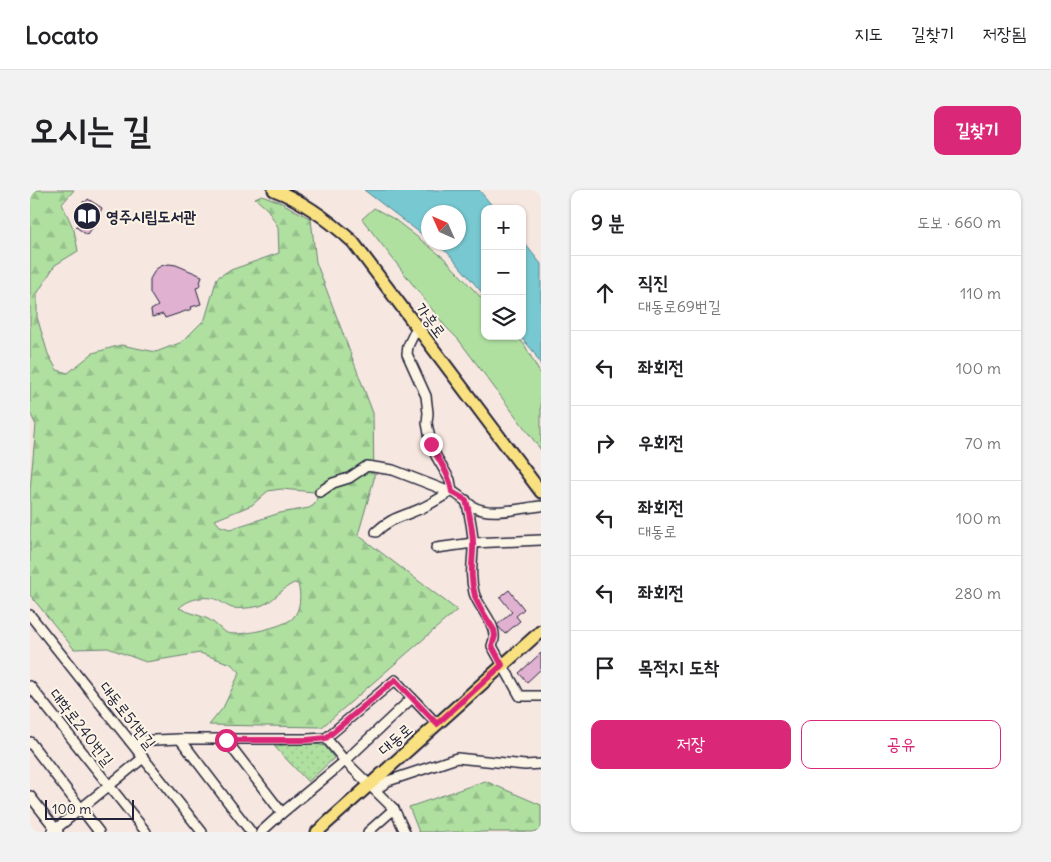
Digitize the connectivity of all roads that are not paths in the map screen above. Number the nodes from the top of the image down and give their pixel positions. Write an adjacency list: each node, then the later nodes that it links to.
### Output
1 (274, 190): 2 (main road, 가흥로)
2 (417, 327): 4 (street); 5 (main road, 가흥로)
3 (320, 492): 4 (street)
4 (451, 492): 6 (street); 8 (street)
5 (541, 492)
6 (466, 500): 7 (street); 10 (street)
7 (541, 506)
8 (376, 532)
9 (541, 540): 10 (street)
10 (473, 542): 11 (street); 14 (street)
11 (436, 548)
12 (30, 616): 22 (street, 대동로51번길)
13 (541, 631): 14 (main road, 대동로)
14 (502, 665): 16 (street); 18 (main road, 대동로)
15 (30, 686): 27 (street, 대학로240번길)
16 (541, 696)
17 (412, 698): 18 (street); 19 (street); 25 (street)
18 (437, 724): 28 (main road, 대동로)
19 (326, 738): 21 (street); 25 (street)
20 (180, 739): 21 (street); 22 (street); 37 (street)
21 (226, 740): 32 (street)
22 (130, 741): 24 (street, 대동로51번길)
23 (30, 742): 31 (street)
24 (143, 758): 27 (street, 대학로240번길); 36 (street, 대동로51번길)
25 (345, 761): 28 (street); 32 (street)
26 (541, 764): 28 (street)
27 (110, 786): 31 (street, 대학로240번길); 35 (street, 대학로240번길)
28 (373, 787): 30 (street); 39 (main road, 대동로)
29 (30, 796): 33 (street, 대학로240번길)
30 (394, 809): 40 (street); 41 (street)
31 (81, 810): 33 (street, 대학로240번길); 34 (street)
32 (282, 813): 38 (street)
33 (55, 831)
34 (99, 832)
35 (146, 832)
36 (202, 832)
37 (251, 832)
38 (261, 832)
39 (317, 832)
40 (368, 832)
41 (405, 832)

